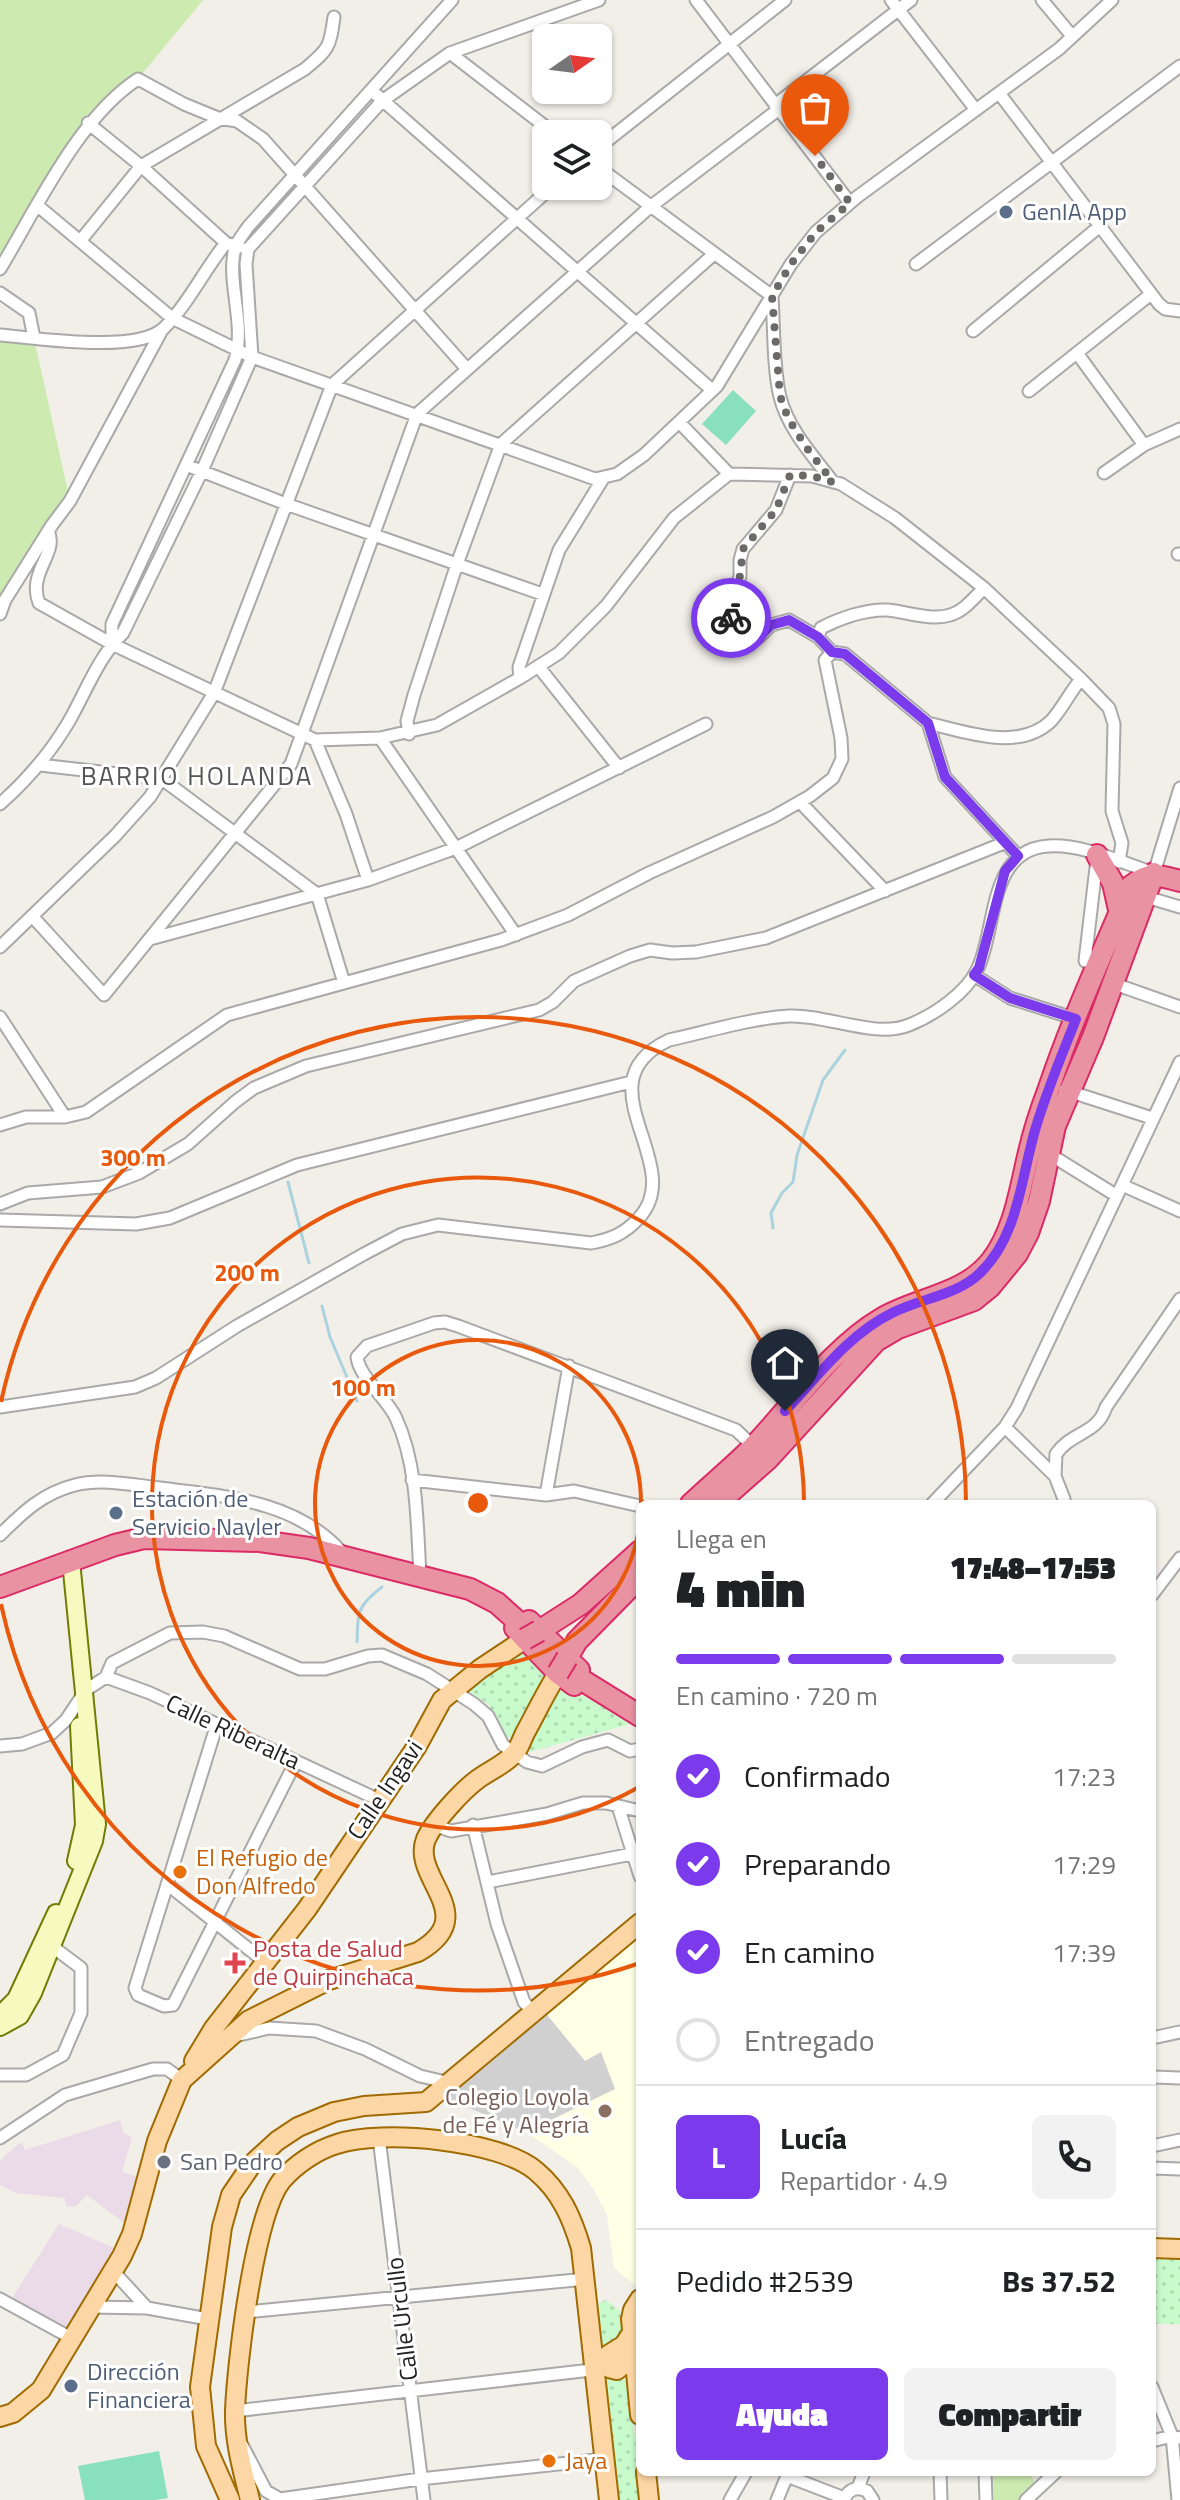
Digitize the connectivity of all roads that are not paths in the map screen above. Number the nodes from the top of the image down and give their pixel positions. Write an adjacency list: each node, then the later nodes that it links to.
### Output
1 (452, 0): 14 (street)
2 (599, 0): 12 (street)
3 (696, 0): 11 (street)
4 (785, 0): 11 (street)
5 (911, 0): 8 (street)
6 (1042, 0): 10 (street)
7 (1112, 0): 10 (street)
8 (895, 5): 17 (street); 18 (street)
9 (334, 17): 19 (street)
10 (1072, 36): 15 (street)
11 (730, 45): 17 (street); 22 (street)
12 (450, 53): 16 (street); 20 (street)
13 (1180, 66): 23 (street)
14 (371, 90): 16 (street); 25 (street)
15 (999, 93): 18 (street); 23 (street)
16 (382, 101): 27 (street); 32 (street)
17 (777, 107): 29 (street); 31 (street)
18 (976, 110): 29 (street)
19 (218, 118): 21 (street); 24 (street); 25 (street)
20 (537, 120)
21 (88, 123): 24 (street); 30 (street)
22 (612, 137)
23 (1051, 161): 33 (street); 37 (street)
24 (141, 166): 34 (street); 35 (street)
25 (296, 175): 27 (street); 35 (street)
26 (612, 178): 31 (street)
27 (306, 185): 35 (street); 43 (street)
28 (537, 200): 32 (street)
29 (850, 203): 42 (street)
30 (38, 206): 34 (street); 38 (street)
31 (650, 207): 36 (street); 39 (street)
32 (517, 217): 39 (street); 43 (street)
33 (1100, 226): 41 (street); 48 (street)
34 (81, 240): 45 (street)
35 (237, 246): 45 (street); 51 (street); 53 (street)
36 (714, 254): 42 (street); 46 (street)
37 (916, 264)
38 (0, 269)
39 (579, 270): 46 (street); 54 (street)
40 (0, 293): 50 (street)
41 (1151, 294): 44 (street); 52 (street)
42 (772, 296): 56 (street); 69 (street)
43 (416, 309): 54 (street); 55 (street)
44 (1180, 311)
45 (172, 318): 47 (street); 51 (street)
46 (637, 322): 56 (street); 61 (street)
47 (162, 330): 50 (street); 71 (street)
48 (973, 331)
49 (0, 335): 50 (street)
50 (34, 338)
51 (238, 350): 53 (street); 63 (street)
52 (1077, 353): 57 (street); 62 (street)
53 (252, 357): 55 (street); 64 (street)
54 (467, 369): 58 (street)
55 (332, 385): 58 (street); 70 (street)
56 (712, 390): 59 (street)
57 (1029, 391)
58 (417, 414): 61 (street); 72 (street)
59 (679, 422): 66 (street); 68 (street)
60 (1180, 429): 62 (street)
61 (501, 444): 68 (street); 73 (street)
62 (1144, 445): 65 (street)
63 (186, 465): 64 (street); 78 (street)
64 (201, 473): 70 (street); 78 (street)
65 (1104, 473)
66 (729, 474): 67 (street); 80 (street)
67 (790, 475): 69 (street); 77 (street)
68 (604, 477): 75 (street)
69 (833, 482): 74 (street)
70 (286, 504): 72 (street); 83 (street)
71 (48, 531): 76 (street); 78 (street)
72 (373, 535): 73 (street); 86 (street)
73 (457, 564): 75 (street); 87 (street)
74 (984, 588): 77 (street); 82 (street)
75 (542, 594): 81 (street)
76 (0, 614)
77 (818, 637): 79 (street)
78 (112, 644): 83 (street); 90 (street)
79 (832, 652): 84 (street); 94 (street)
80 (538, 666): 81 (street); 91 (street)
81 (520, 678): 87 (street)
82 (1081, 679): 84 (street); 101 (street)
83 (214, 693): 86 (street); 92 (street)
84 (928, 723): 97 (street)
85 (706, 724): 91 (street)
86 (302, 733): 89 (street); 96 (street)
87 (409, 734): 88 (street)
88 (380, 738): 89 (street); 98 (street)
89 (315, 740): 103 (street)
90 (40, 765): 92 (street); 95 (street)
91 (619, 768): 98 (street)
92 (162, 779): 96 (street); 110 (street)
93 (1180, 788): 102 (street)
94 (800, 802): 105 (street); 111 (street)
95 (0, 804)
96 (235, 833): 106 (street); 112 (street)
97 (1004, 843): 100 (street); 105 (street)
98 (456, 848): 103 (street); 111 (street)
99 (1097, 855): 100 (street); 101 (street); 109 (highway); 114 (street)
100 (1018, 856): 115 (street)
101 (1119, 862): 102 (street)
102 (1154, 873): 104 (highway); 107 (highway); 109 (highway)
103 (368, 880): 106 (street)
104 (1180, 881)
105 (885, 891): 129 (street)
106 (317, 894): 112 (street); 116 (street)
107 (1146, 897): 108 (street); 117 (highway)
108 (1180, 907)
109 (1120, 914): 114 (highway)
110 (32, 916): 112 (street); 113 (street)
111 (516, 935): 116 (street)
112 (149, 939)
113 (0, 947)
114 (1090, 969): 117 (street); 120 (highway)
115 (974, 975): 120 (street); 122 (street)
116 (344, 983): 124 (street)
117 (1114, 984): 118 (street); 123 (highway)
118 (1180, 1007)
119 (0, 1017): 124 (street)
120 (1076, 1019): 123 (highway)
121 (1180, 1062): 125 (street)
122 (631, 1082): 131 (street); 134 (street)
123 (1059, 1088): 125 (street); 127 (highway)
124 (65, 1117): 126 (street)
125 (1152, 1118): 128 (street)
126 (0, 1125)
127 (1039, 1150): 128 (street); 136 (highway)
128 (1120, 1190): 130 (street); 135 (street)
129 (0, 1204)
130 (1180, 1211)
131 (0, 1220)
132 (1180, 1299): 137 (street)
133 (569, 1366): 136 (street); 138 (street); 139 (street)
134 (0, 1407)
135 (1005, 1427): 137 (street); 142 (street)
136 (761, 1452): 140 (highway); 141 (highway)
137 (1055, 1476): 143 (street)
138 (412, 1480): 139 (street); 150 (street)
139 (546, 1495): 144 (street)
140 (696, 1500)
141 (720, 1500)
142 (936, 1500)
143 (1064, 1500)
144 (636, 1505)
145 (0, 1535): 147 (street)
146 (636, 1555): 154 (highway)
147 (346, 1558): 149 (highway); 150 (highway)
148 (1180, 1558): 153 (street)
149 (66, 1563): 152 (highway); 158 (main road)
150 (421, 1577): 154 (highway)
151 (636, 1582): 155 (highway)
152 (0, 1587)
153 (1156, 1590)
154 (524, 1633): 155 (highway); 157 (main road, Calle Ingavi)
155 (571, 1667): 159 (main road); 160 (highway); 164 (main road)
156 (106, 1677): 157 (street); 158 (street); 161 (street, Calle Riberalta)
157 (451, 1691): 164 (street); 166 (main road, Calle Ingavi)
158 (82, 1697): 162 (street); 177 (main road); 180 (main road)
159 (636, 1707)
160 (636, 1716)
161 (217, 1724): 165 (street, Calle Riberalta); 174 (street)
162 (0, 1746)
163 (636, 1750): 164 (street)
164 (514, 1754): 169 (main road)
165 (296, 1761): 166 (street, Calle Riberalta); 175 (street)
166 (379, 1800): 178 (main road, Calle Ingavi)
167 (618, 1806): 168 (street); 170 (street); 171 (street)
168 (636, 1810)
169 (434, 1825): 170 (street); 184 (main road)
170 (473, 1825): 173 (street)
171 (632, 1854): 172 (street); 173 (street)
172 (636, 1865)
173 (488, 1882): 179 (street)
174 (167, 1884): 175 (street); 175 (street)
175 (214, 1922): 178 (street)
176 (636, 1926): 179 (main road)
177 (53, 1947): 181 (main road); 185 (street)
178 (265, 1962): 188 (main road, Calle Ingavi)
179 (533, 2012): 189 (main road)
180 (0, 2015)
181 (0, 2027)
182 (1180, 2032): 183 (street)
183 (1156, 2037)
184 (226, 2038): 188 (main road); 189 (street)
185 (0, 2075)
186 (1156, 2077): 187 (street)
187 (1180, 2078)
188 (182, 2080): 190 (street); 198 (main road)
189 (452, 2083): 206 (main road)
190 (0, 2138)
191 (379, 2138): 199 (main road); 200 (street, Calle Urcullo); 205 (main road)
192 (1180, 2140): 193 (street)
193 (1156, 2145)
194 (1156, 2168): 195 (street)
195 (1180, 2169)
196 (1156, 2248): 197 (main road)
197 (1180, 2249)
198 (113, 2271): 203 (main road); 204 (street)
199 (586, 2279): 200 (street); 209 (main road)
200 (401, 2298): 205 (street); 211 (street, Calle Urcullo)
201 (0, 2299): 208 (street)
202 (636, 2305): 207 (main road)
203 (91, 2307): 204 (street); 208 (main road)
204 (147, 2308): 206 (street)
205 (246, 2312): 213 (main road)
206 (208, 2319): 218 (main road)
207 (636, 2328): 209 (main road)
208 (73, 2339): 214 (main road)
209 (608, 2359): 210 (main road); 211 (street); 217 (main road)
210 (636, 2384)
211 (410, 2389): 213 (street); 228 (street, Calle Urcullo)
212 (1156, 2395): 215 (street)
213 (235, 2411): 219 (main road)
214 (0, 2417)
215 (1176, 2437): 216 (street); 241 (street)
216 (1156, 2440)
217 (605, 2459): 228 (street); 233 (main road)
218 (211, 2462): 219 (main road); 231 (main road)
219 (245, 2476): 228 (street); 231 (main road)
220 (646, 2476): 234 (main road)
221 (744, 2476): 235 (street)
222 (787, 2476): 236 (street)
223 (792, 2476): 230 (street)
224 (862, 2476): 229 (street)
225 (940, 2476): 238 (street)
226 (985, 2476): 239 (street)
227 (1052, 2476): 240 (street)
228 (420, 2479): 232 (street, Calle Urcullo)
229 (858, 2488): 230 (street); 237 (street)
230 (844, 2499)
231 (230, 2500)
232 (424, 2500)
233 (609, 2500)
234 (649, 2500)
235 (730, 2500)
236 (777, 2500)
237 (873, 2500)
238 (941, 2500)
239 (986, 2500)
240 (1026, 2500)
241 (1178, 2500)

